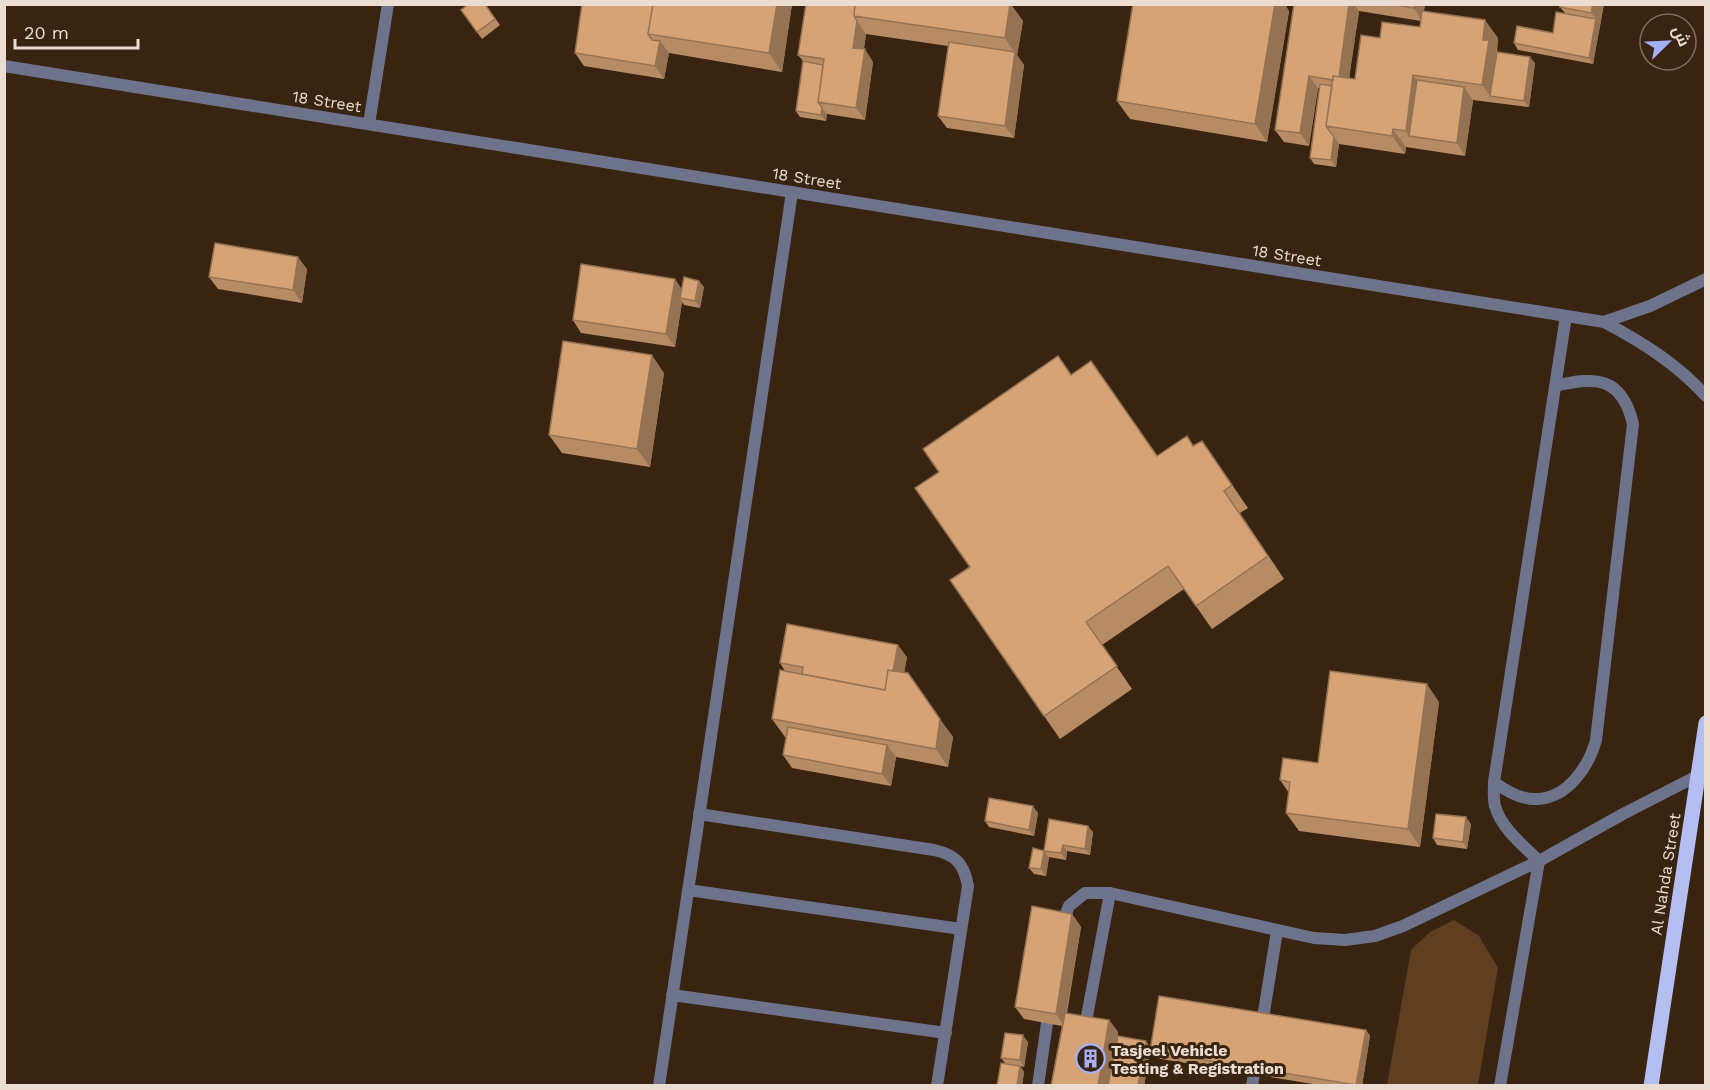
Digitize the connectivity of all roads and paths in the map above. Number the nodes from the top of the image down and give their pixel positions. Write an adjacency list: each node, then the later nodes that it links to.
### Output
1 (388, 4): 3 (street)
2 (4, 66): 3 (street, 18 Street)
3 (369, 124): 4 (street, 18 Street)
4 (792, 192): 6 (street, 18 Street); 13 (street)
5 (1706, 279): 7 (street, 18 Street)
6 (1566, 316): 7 (street, 18 Street); 8 (street)
7 (1604, 322): 9 (street, 18 Street)
8 (1555, 386): 12 (street); 12 (street)
9 (1706, 396)
10 (1706, 723): 11 (main road, Al Nahda Street)
11 (1699, 775): 14 (street); 29 (main road, Al Nahda Street)
12 (1494, 782): 14 (street)
13 (699, 814): 15 (street); 18 (street)
14 (1539, 861): 19 (street); 28 (street)
15 (688, 890): 18 (street); 20 (street)
16 (1110, 892): 17 (street); 19 (street); 23 (street)
17 (1062, 923)
18 (961, 929): 24 (street)
19 (1278, 931): 21 (street)
20 (672, 994): 24 (street); 25 (street)
21 (1263, 1018)
22 (1047, 1023): 27 (street)
23 (1085, 1027)
24 (946, 1033): 26 (street)
25 (661, 1085)
26 (938, 1086)
27 (1038, 1086)
28 (1500, 1086)
29 (1653, 1086)

